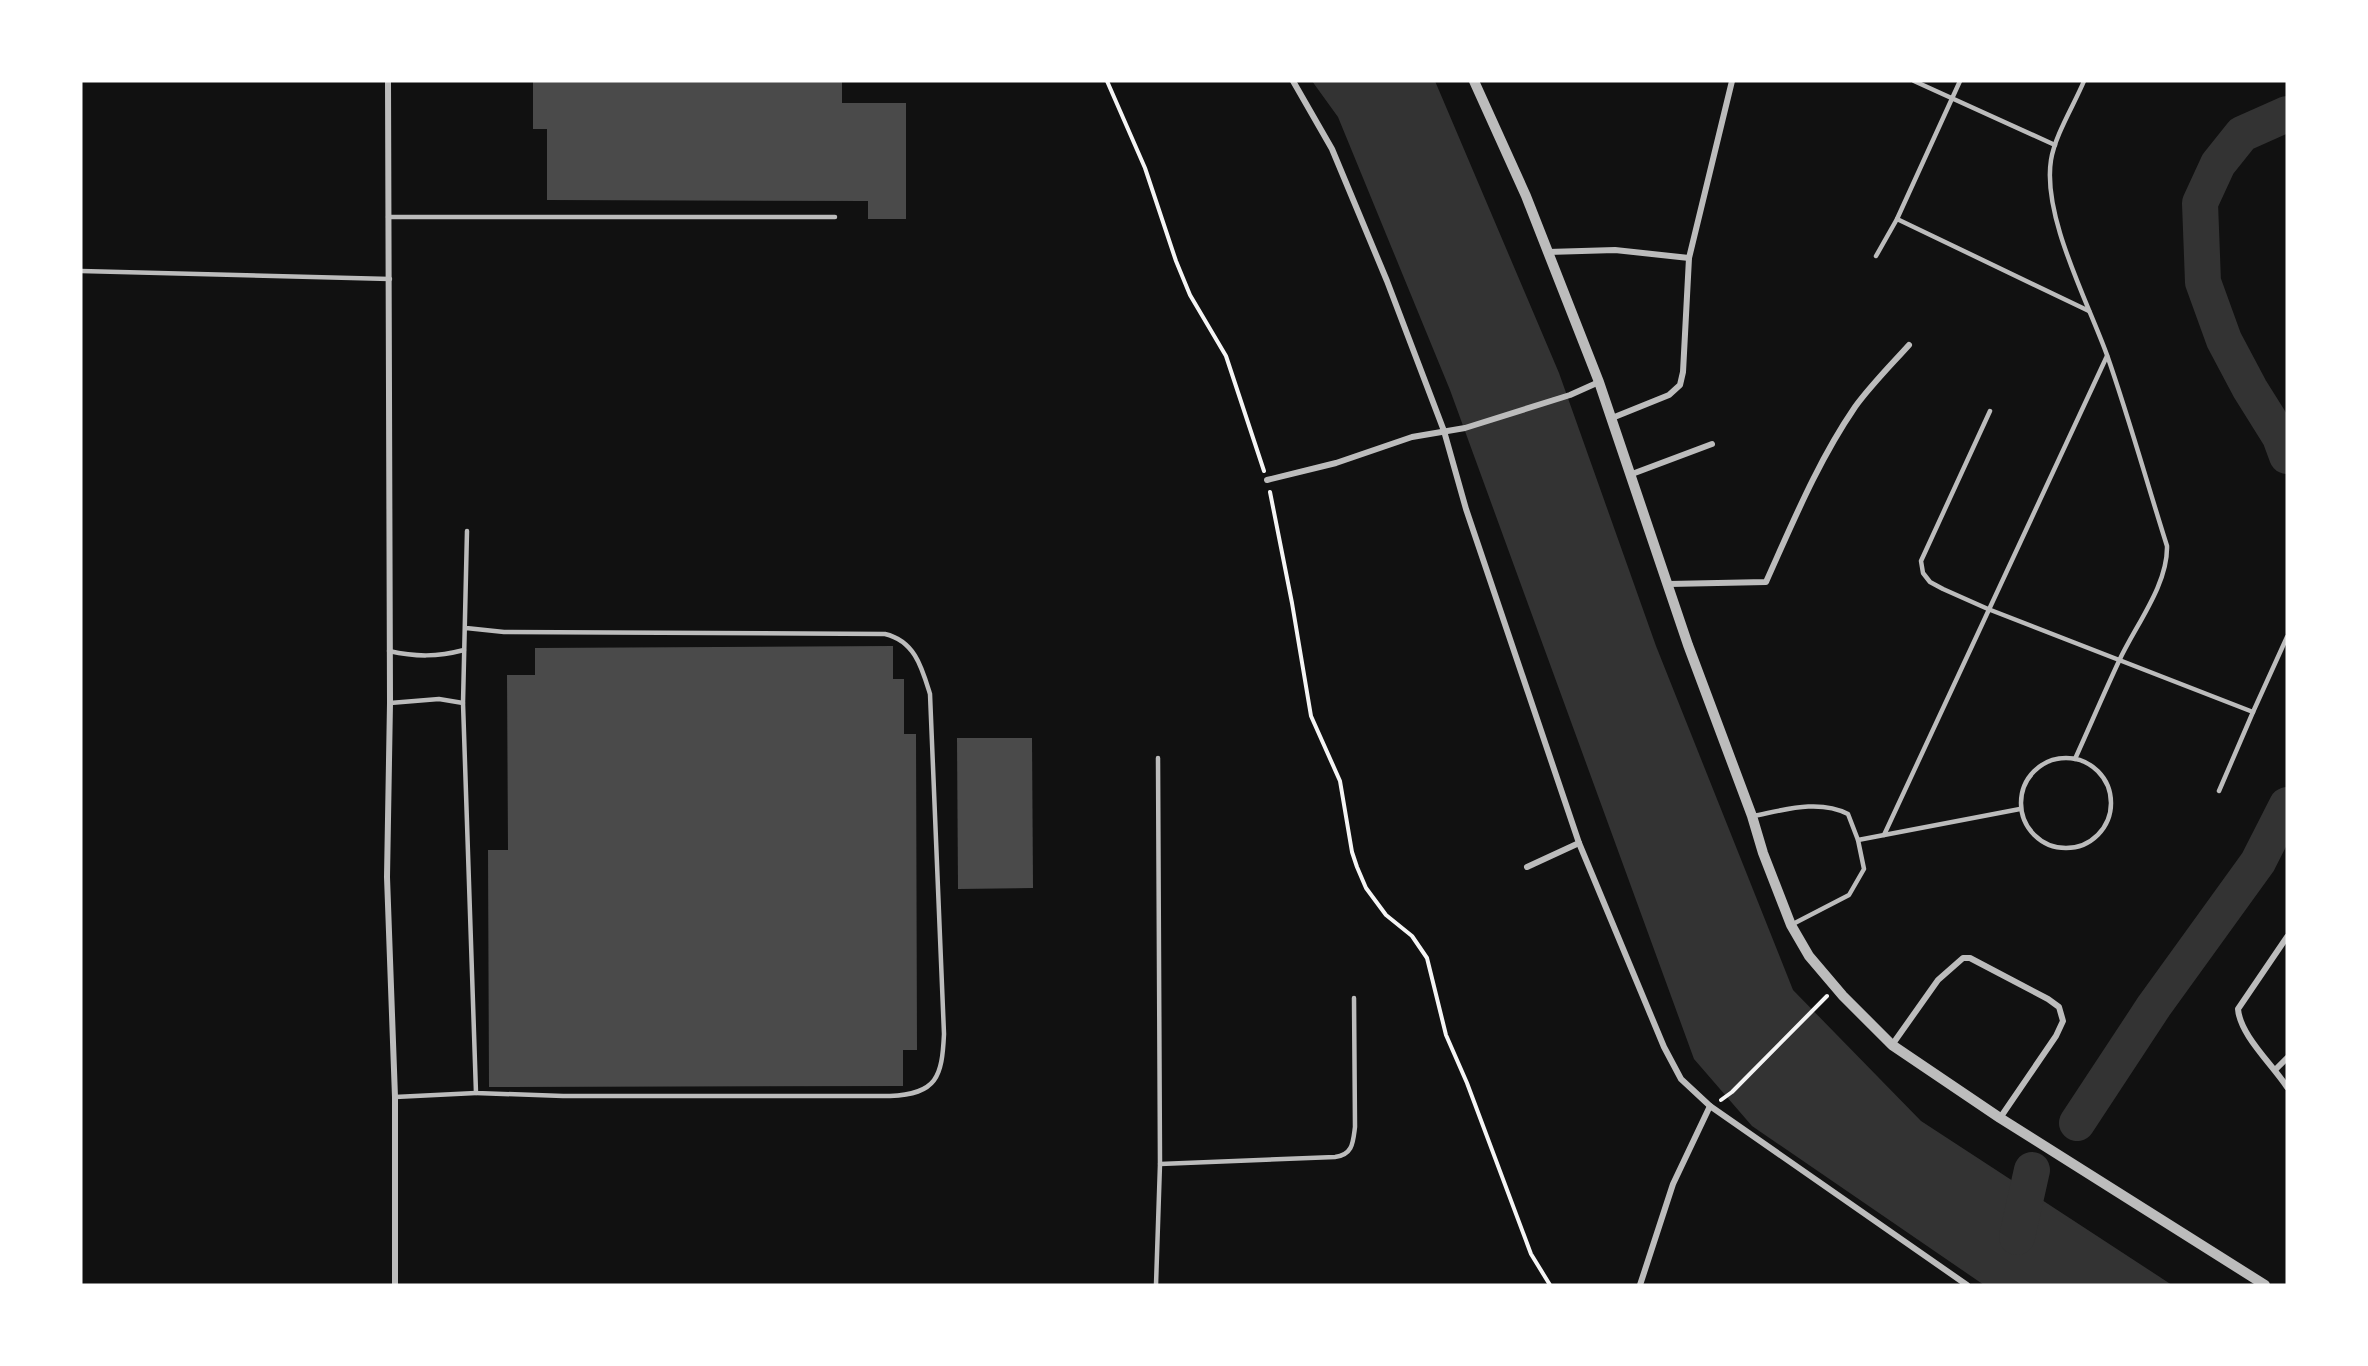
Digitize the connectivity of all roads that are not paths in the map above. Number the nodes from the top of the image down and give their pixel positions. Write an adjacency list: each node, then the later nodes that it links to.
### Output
1 (388, 81): 10 (street)
2 (1293, 81): 24 (street)
3 (1474, 81): 13 (street)
4 (1732, 81): 15 (street)
5 (1914, 81): 8 (lane)
6 (1960, 81): 8 (lane)
7 (2084, 81): 9 (lane)
8 (1953, 99): 9 (lane); 12 (lane)
9 (2055, 145): 18 (lane)
10 (388, 217): 11 (lane); 17 (street)
11 (835, 217)
12 (1897, 219): 14 (lane); 18 (lane)
13 (1548, 252): 15 (street); 21 (street)
14 (1876, 256)
15 (1689, 258): 23 (street)
16 (81, 271): 17 (lane)
17 (390, 279): 34 (street)
18 (2089, 310): 20 (lane)
19 (1909, 345): 29 (street)
20 (2107, 355): 30 (lane); 35 (lane)
21 (1599, 382): 23 (street); 24 (street)
22 (1990, 411): 30 (lane)
23 (1612, 418): 26 (street)
24 (1444, 431): 27 (street); 46 (street)
25 (1712, 444): 26 (street)
26 (1632, 474): 29 (street)
27 (1267, 480)
28 (467, 531): 31 (lane)
29 (1669, 584): 43 (street)
30 (1988, 609): 35 (lane); 44 (lane)
31 (466, 628): 33 (lane); 55 (lane)
32 (2287, 637): 38 (lane)
33 (464, 650): 34 (lane); 37 (lane)
34 (389, 651): 36 (street)
35 (2119, 659): 38 (lane); 40 (lane)
36 (390, 703): 37 (lane); 56 (street)
37 (463, 703): 55 (lane)
38 (2253, 712): 41 (lane)
39 (1158, 758): 59 (lane)
40 (2075, 759): 42 (lane); 42 (lane)
41 (2219, 791)
42 (2020, 809): 44 (lane)
43 (1752, 816): 45 (lane); 48 (street)
44 (1884, 835): 45 (lane)
45 (1858, 840): 48 (lane)
46 (1579, 843): 47 (street); 57 (street)
47 (1527, 867)
48 (1791, 925): 51 (street)
49 (2287, 938): 53 (street)
50 (1354, 998): 59 (lane)
51 (1892, 1045): 58 (street); 58 (street)
52 (2287, 1058): 53 (street)
53 (2276, 1069): 54 (street)
54 (2287, 1087)
55 (476, 1093): 56 (lane)
56 (395, 1096): 60 (street)
57 (1710, 1107): 62 (street); 63 (street)
58 (2000, 1118): 64 (street)
59 (1160, 1164): 61 (lane)
60 (395, 1285)
61 (1156, 1285)
62 (1640, 1285)
63 (1967, 1285)
64 (2265, 1285)

